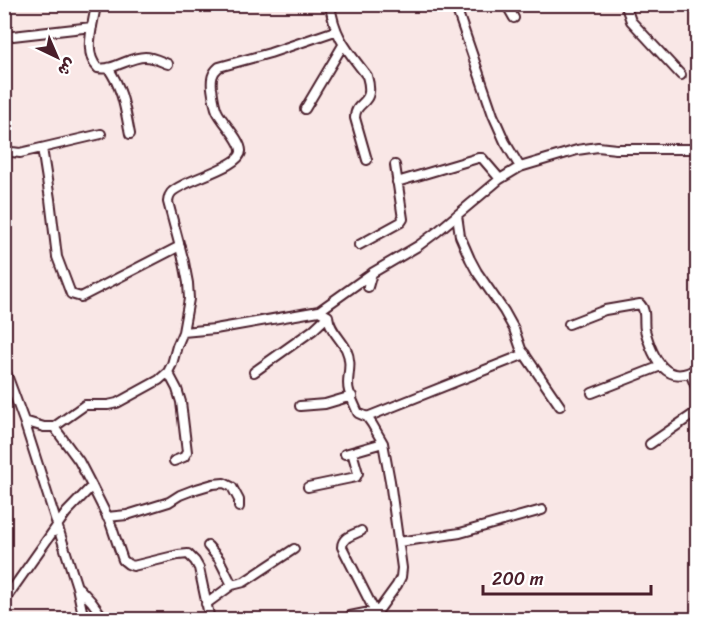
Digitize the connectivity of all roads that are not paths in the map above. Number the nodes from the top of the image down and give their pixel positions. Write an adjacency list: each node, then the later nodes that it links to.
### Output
1 (96, 4): 7 (street)
2 (330, 4): 8 (street)
3 (455, 4): 22 (street)
4 (506, 4): 6 (street)
5 (625, 4): 13 (street)
6 (514, 18)
7 (92, 27): 9 (street); 12 (street)
8 (335, 31): 10 (street); 27 (street)
9 (4, 37)
10 (344, 45): 14 (street); 20 (street)
11 (168, 64): 12 (street)
12 (108, 68): 16 (street)
13 (681, 75)
14 (305, 109)
15 (101, 134): 17 (street)
16 (130, 134)
17 (42, 148): 18 (street); 27 (street)
18 (4, 149)
19 (698, 149): 22 (street)
20 (367, 160)
21 (395, 165): 24 (street)
22 (520, 167): 23 (street)
23 (500, 179): 24 (street); 25 (street)
24 (397, 182): 26 (street)
25 (457, 215): 28 (street); 34 (street)
26 (359, 245)
27 (180, 246): 33 (street)
28 (372, 273): 29 (street); 30 (street)
29 (368, 288)
30 (319, 311): 31 (street); 33 (street)
31 (328, 316): 39 (street); 42 (street)
32 (569, 324): 35 (street)
33 (183, 332): 38 (street)
34 (525, 354): 44 (street); 46 (street)
35 (661, 366): 37 (street); 41 (street)
36 (4, 367): 47 (street)
37 (694, 370): 40 (street)
38 (168, 372): 48 (street); 51 (street)
39 (254, 372)
40 (698, 392)
41 (592, 393)
42 (352, 396): 43 (street); 46 (street)
43 (300, 406)
44 (560, 406)
45 (698, 411): 50 (street)
46 (367, 417): 49 (street)
47 (24, 421): 48 (street); 57 (street)
48 (54, 427): 52 (street)
49 (383, 443): 53 (street); 59 (street)
50 (650, 444)
51 (174, 461)
52 (92, 486): 56 (street); 57 (street)
53 (308, 487)
54 (239, 507): 56 (street)
55 (542, 510): 59 (street)
56 (107, 517): 65 (street)
57 (57, 525): 63 (street); 64 (street)
58 (361, 531): 67 (street)
59 (399, 542): 67 (street)
60 (208, 546): 62 (street)
61 (294, 549): 62 (street)
62 (232, 585): 65 (street)
63 (77, 587): 68 (street); 69 (street)
64 (4, 601)
65 (206, 604): 70 (street)
66 (350, 616): 67 (street)
67 (374, 617)
68 (84, 620)
69 (105, 620)
70 (210, 620)

